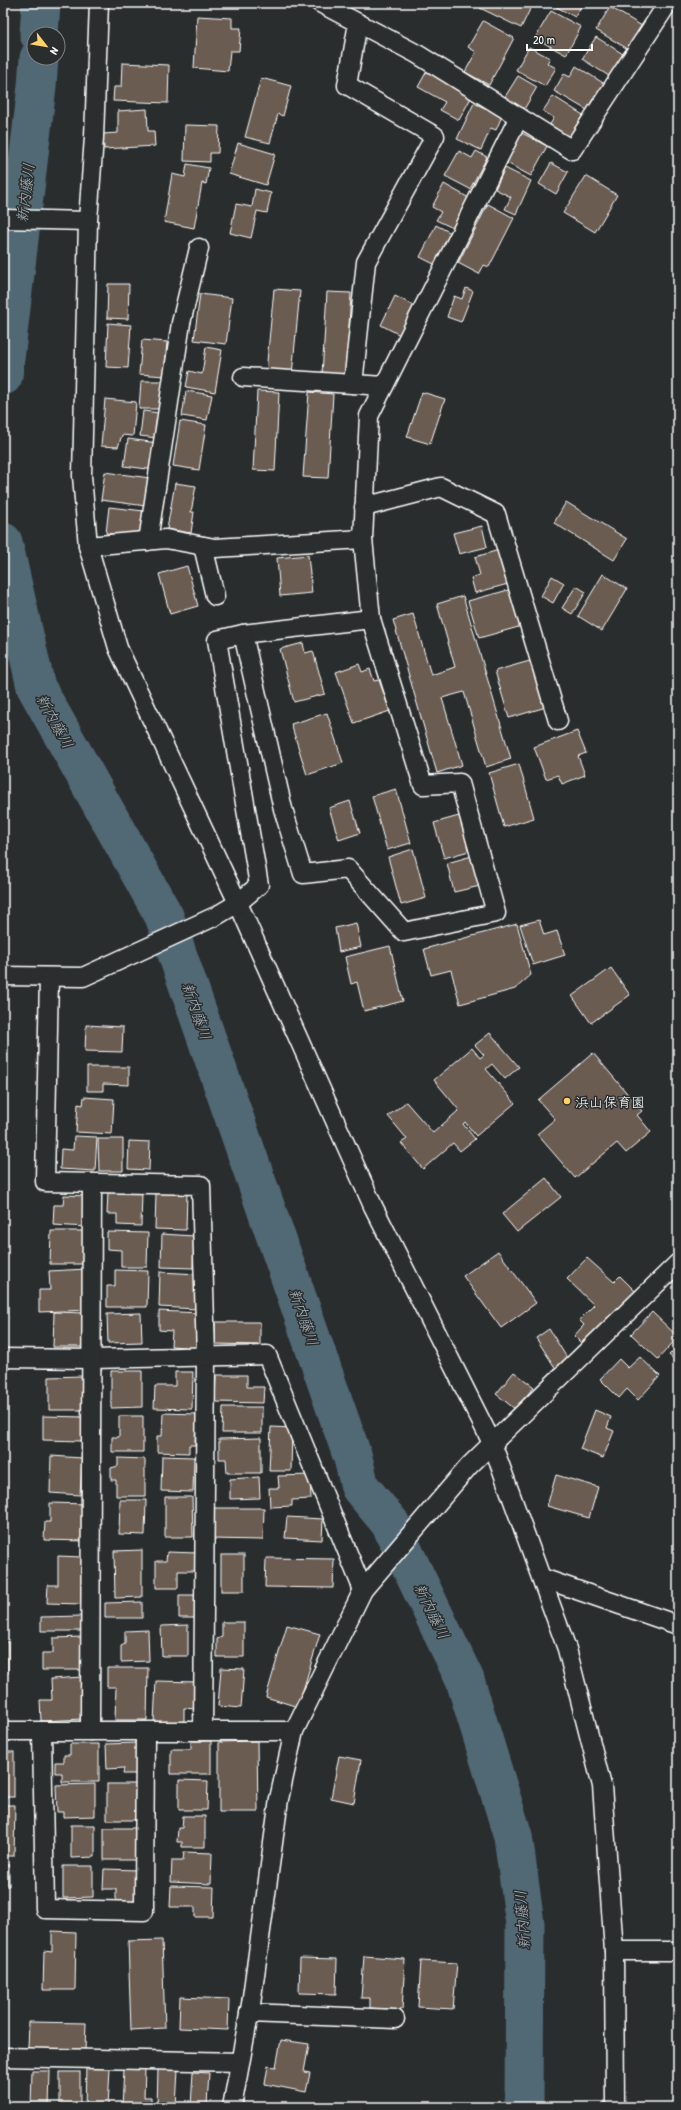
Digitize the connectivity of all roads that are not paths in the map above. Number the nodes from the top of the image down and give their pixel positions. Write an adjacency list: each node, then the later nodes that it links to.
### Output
1 (100, 3): 7 (street)
2 (320, 3): 4 (street)
3 (668, 3): 5 (street)
4 (358, 23): 5 (street); 10 (street)
5 (519, 117): 11 (street)
6 (3, 220): 7 (street)
7 (88, 221): 15 (street)
8 (199, 248): 14 (street)
9 (243, 377): 10 (street)
10 (353, 384): 11 (street)
11 (384, 386): 12 (street)
12 (364, 507): 13 (street); 20 (street)
13 (363, 539): 16 (street); 18 (street)
14 (148, 541): 15 (street); 16 (street)
15 (88, 546): 21 (street)
16 (203, 546): 17 (street)
17 (215, 596)
18 (371, 619): 19 (street); 19 (street)
19 (243, 634): 21 (street)
20 (558, 721)
21 (238, 903): 23 (street); 29 (street)
22 (3, 976): 23 (street)
23 (49, 977): 24 (street)
24 (92, 1183): 26 (street); 28 (street)
25 (678, 1263): 29 (street)
26 (206, 1357): 28 (street); 31 (street); 37 (street)
27 (3, 1358): 28 (street)
28 (92, 1359): 35 (street)
29 (492, 1443): 30 (street); 31 (street)
30 (542, 1578): 32 (street); 39 (street)
31 (363, 1590): 38 (street)
32 (678, 1625)
33 (3, 1731): 34 (street)
34 (42, 1731): 35 (street); 36 (street)
35 (90, 1731): 36 (street)
36 (145, 1731): 37 (street)
37 (203, 1731): 38 (street)
38 (294, 1731): 41 (street)
39 (614, 1951): 40 (street); 46 (street)
40 (678, 1951)
41 (249, 2013): 42 (street); 44 (street)
42 (395, 2019)
43 (3, 2057): 44 (street)
44 (240, 2062): 45 (street)
45 (232, 2107)
46 (615, 2107)

